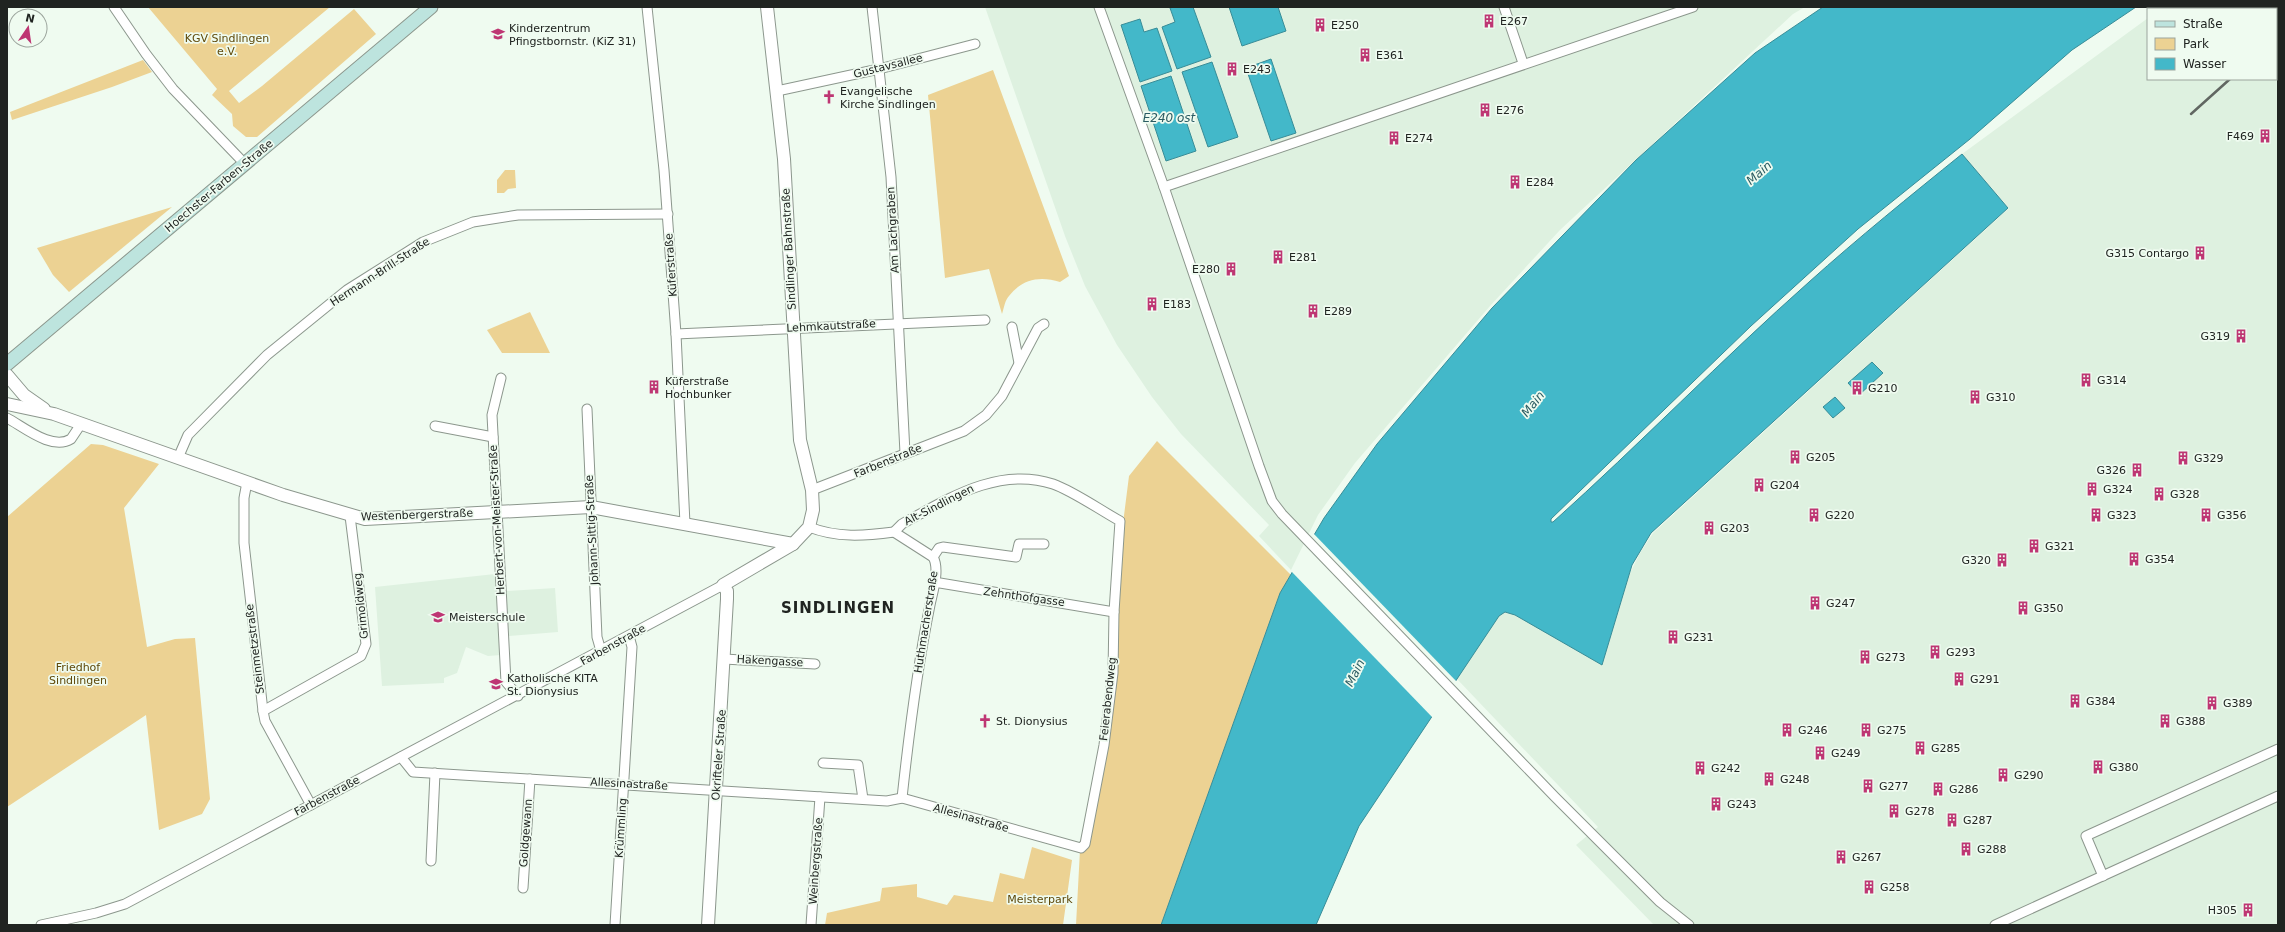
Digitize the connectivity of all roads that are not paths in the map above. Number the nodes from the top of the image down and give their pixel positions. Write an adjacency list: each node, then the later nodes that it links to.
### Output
1 (114, 7): 13 (street)
2 (431, 7): 13 (main road, Hoechster-Farben-Straße)
3 (647, 7): 15 (street, Küferstraße)
4 (767, 7): 12 (street, Sindlinger Bahnstraße)
5 (872, 7): 11 (street, Am Lachgraben)
6 (1099, 7): 14 (street)
7 (1504, 7): 10 (street)
8 (1693, 7): 10 (street)
9 (976, 44): 11 (street, Gustavsallee)
10 (1524, 63): 14 (street)
11 (879, 69): 12 (street, Gustavsallee); 17 (street, Am Lachgraben)
12 (777, 92): 20 (street, Sindlinger Bahnstraße)
13 (245, 164): 23 (main road, Hoechster-Farben-Straße)
14 (1164, 187): 76 (street)
15 (668, 214): 21 (street, Küferstraße); 34 (street, Hermann-Brill-Straße)
16 (985, 320): 17 (street, Lehmkautstraße)
17 (898, 323): 20 (street, Lehmkautstraße); 33 (street, Am Lachgraben)
18 (1044, 324): 22 (street, Farbenstraße)
19 (1012, 327): 22 (street)
20 (794, 328): 21 (street, Lehmkautstraße); 36 (street, Sindlinger Bahnstraße)
21 (676, 334): 41 (street, Küferstraße)
22 (1019, 363): 33 (street, Farbenstraße)
23 (7, 364)
24 (7, 375): 28 (street, Westenbergerstraße)
25 (501, 378): 32 (street, Herbert-von-Meister-Straße)
26 (7, 404): 28 (street, Westenbergerstraße)
27 (587, 409): 37 (street, Johann-Sittig-Straße)
28 (54, 414): 30 (street, Westenbergerstraße)
29 (7, 418): 30 (street)
30 (81, 424): 34 (street, Westenbergerstraße)
31 (436, 426): 32 (street, Herbert-von-Meister-Straße)
32 (493, 436): 38 (street, Herbert-von-Meister-Straße)
33 (905, 454): 36 (street, Farbenstraße)
34 (178, 458): 35 (street, Westenbergerstraße)
35 (247, 482): 39 (street, Westenbergerstraße); 55 (street, Steinmetzstraße)
36 (812, 490): 42 (street, Farbenstraße)
37 (591, 507): 38 (street, Westenbergerstraße); 41 (street, Westenbergerstraße); 51 (street, Johann-Sittig-Straße)
38 (496, 512): 39 (street, Westenbergerstraße); 54 (street, Herbert-von-Meister-Straße)
39 (350, 516): 55 (street, Grimoldweg)
40 (1120, 521): 43 (street, Alt-Sindlingen); 49 (street, Feierabendweg)
41 (684, 524): 44 (street, Westenbergerstraße)
42 (808, 527): 43 (street); 44 (street, Farbenstraße)
43 (894, 532): 46 (street, Huthmacherstraße)
44 (793, 544): 48 (street, Farbenstraße)
45 (1044, 544): 46 (street)
46 (933, 557): 47 (street, Huthmacherstraße)
47 (934, 582): 49 (street, Zehnthofgasse); 65 (street, Huthmacherstraße)
48 (724, 586): 50 (street, Farbenstraße); 52 (street, Okrifteler Straße)
49 (1114, 612): 68 (street, Feierabendweg)
50 (629, 636): 51 (street, Farbenstraße); 61 (street, Krümmling)
51 (601, 651): 54 (street, Farbenstraße)
52 (724, 658): 53 (street, Hakengasse); 62 (street, Okrifteler Straße)
53 (815, 664)
54 (518, 696): 57 (street, Farbenstraße)
55 (263, 711): 67 (street, Steinmetzstraße)
56 (2278, 750): 70 (street)
57 (401, 757): 59 (street, Allesinastraße); 67 (street, Farbenstraße)
58 (823, 763): 66 (street)
59 (435, 773): 60 (street, Allesinastraße); 69 (street)
60 (530, 779): 61 (street, Allesinastraße); 71 (street, Goldgewann)
61 (624, 784): 62 (street, Allesinastraße); 73 (street, Krümmling)
62 (717, 789): 64 (street, Allesinastraße); 74 (street, Okrifteler Straße)
63 (2278, 796): 70 (street)
64 (820, 797): 66 (street, Allesinastraße); 75 (street, Weinbergstraße)
65 (902, 798): 66 (street, Allesinastraße); 68 (street, Allesinastraße)
66 (863, 799)
67 (311, 805): 72 (street, Farbenstraße)
68 (1078, 848)
69 (431, 861)
70 (2103, 876): 77 (street)
71 (523, 888)
72 (41, 925)
73 (615, 925)
74 (708, 925)
75 (811, 925)
76 (1689, 925)
77 (1995, 925)

